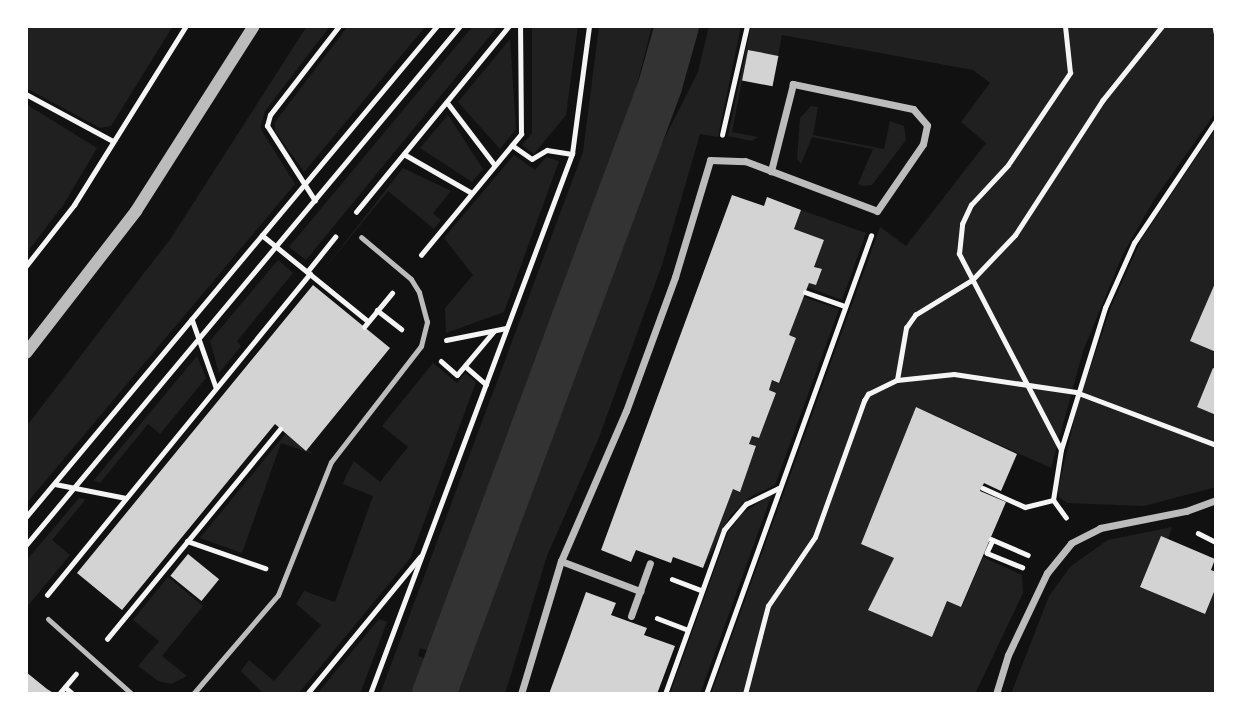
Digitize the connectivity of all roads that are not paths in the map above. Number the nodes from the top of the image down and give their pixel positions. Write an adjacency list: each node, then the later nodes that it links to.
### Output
1 (254, 26): 4 (street)
2 (771, 171): 2 (street); 6 (street)
3 (360, 237): 12 (lane)
4 (26, 353)
5 (1216, 499): 14 (street)
6 (561, 561): 8 (street); 13 (street)
7 (650, 563): 8 (street)
8 (640, 591): 9 (street)
9 (631, 616)
10 (48, 620): 11 (lane)
11 (132, 694)
12 (193, 694)
13 (521, 694)
14 (996, 694)

